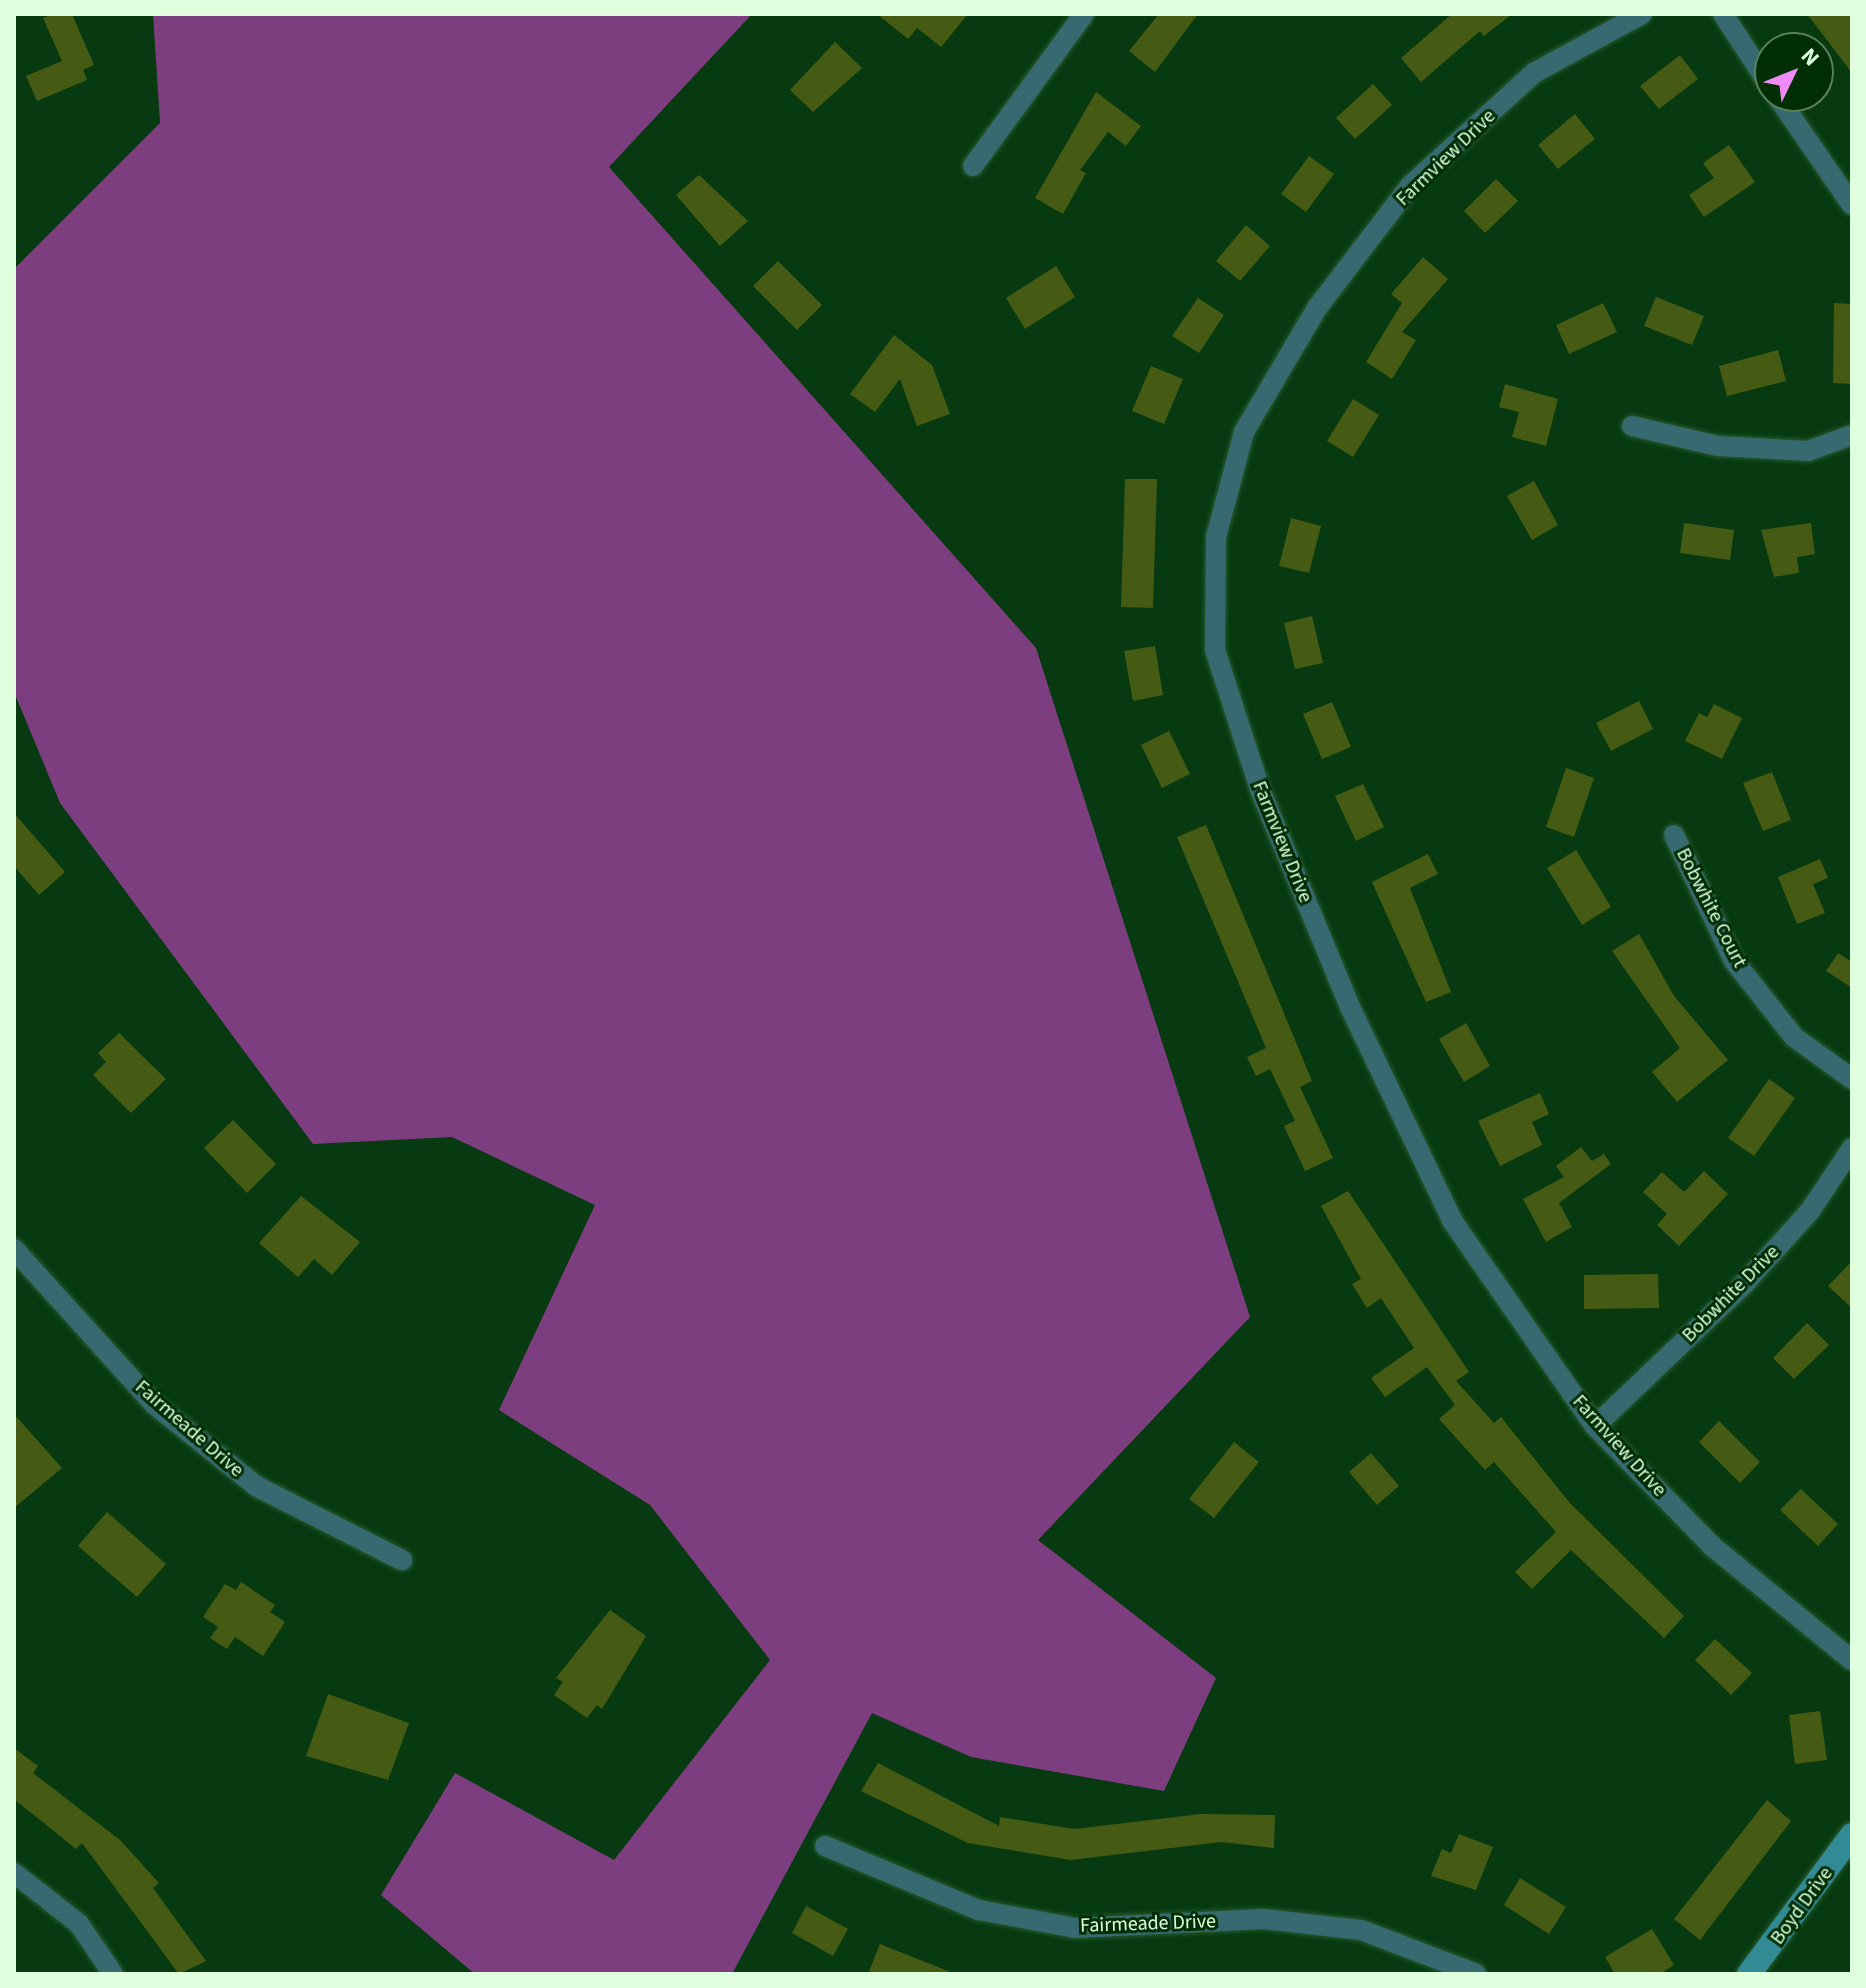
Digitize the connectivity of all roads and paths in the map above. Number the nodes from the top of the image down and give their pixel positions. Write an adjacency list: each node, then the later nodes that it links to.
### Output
1 (1084, 14): 6 (street)
2 (1642, 14): 14 (street, Farmview Drive)
3 (1723, 14): 4 (street)
4 (1754, 61)
5 (1788, 112): 7 (street)
6 (973, 166)
7 (1852, 205)
8 (1632, 426): 9 (street)
9 (1852, 435)
10 (1674, 835): 11 (street, Bobwhite Court)
11 (1852, 1079)
12 (1852, 1148): 14 (street, Bobwhite Drive)
13 (14, 1249): 15 (street, Fairmeade Drive)
14 (1595, 1426): 16 (street, Farmview Drive)
15 (402, 1560)
16 (1852, 1660)
17 (1852, 1835): 22 (street, Boyd Drive)
18 (825, 1846): 21 (street, Fairmeade Drive)
19 (14, 1873): 20 (street)
20 (113, 1974)
21 (1476, 1974)
22 (1749, 1974)

